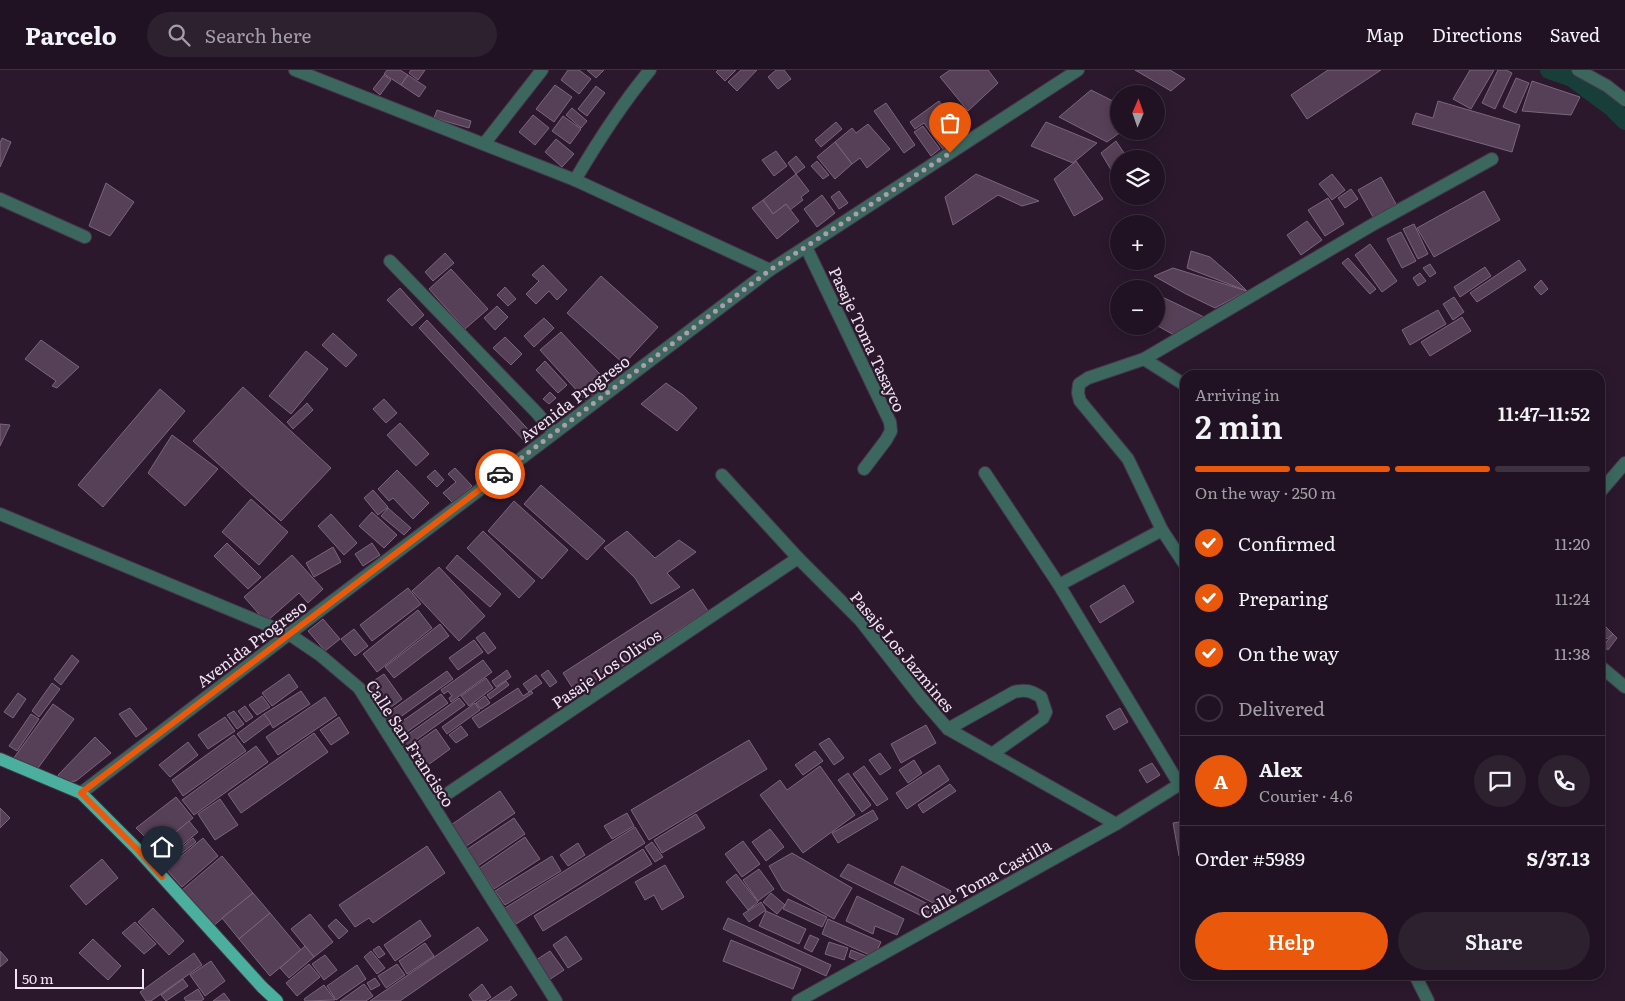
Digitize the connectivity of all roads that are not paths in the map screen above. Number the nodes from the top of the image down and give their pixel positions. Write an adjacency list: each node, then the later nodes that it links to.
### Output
1 (295, 70): 7 (street)
2 (542, 70): 7 (street)
3 (650, 70): 9 (street)
4 (1078, 70): 12 (street, Avenida Progreso)
5 (1578, 70): 6 (street)
6 (1625, 100)
7 (484, 144): 9 (street)
8 (1492, 159): 15 (street)
9 (575, 180): 14 (street)
10 (0, 199): 11 (street)
11 (85, 237)
12 (806, 246): 14 (street, Avenida Progreso); 19 (street, Pasaje Toma Tasayco)
13 (390, 261): 17 (street)
14 (770, 270): 17 (street, Avenida Progreso)
15 (1144, 359): 16 (street); 24 (street)
16 (1180, 382)
17 (554, 433): 28 (street, Avenida Progreso)
18 (1625, 463): 22 (street)
19 (864, 469)
20 (985, 473): 27 (street)
21 (722, 475): 26 (street, Pasaje Los Jazmines)
22 (1605, 486)
23 (0, 514): 28 (street, Calle San Francisco)
24 (1162, 530): 25 (street); 27 (street)
25 (1180, 557)
26 (798, 558): 31 (street, Pasaje Los Jazmines); 37 (street, Pasaje Los Olivos)
27 (1059, 584): 34 (street)
28 (289, 634): 36 (street, Avenida Progreso); 37 (street, Calle San Francisco)
29 (1605, 670): 30 (street)
30 (1625, 686)
31 (948, 729): 32 (street, Pasaje Los Jazmines); 32 (street)
32 (992, 754): 38 (street, Pasaje Los Jazmines)
33 (0, 759): 36 (main road)
34 (1180, 780)
35 (1180, 784): 38 (street, Calle Toma Castilla)
36 (81, 793): 40 (main road)
37 (432, 804): 41 (street, Calle San Francisco)
38 (1116, 824): 42 (street, Calle Toma Castilla)
39 (1418, 980): 43 (street)
40 (277, 1001)
41 (556, 1001)
42 (798, 1001)
43 (1428, 1001)

